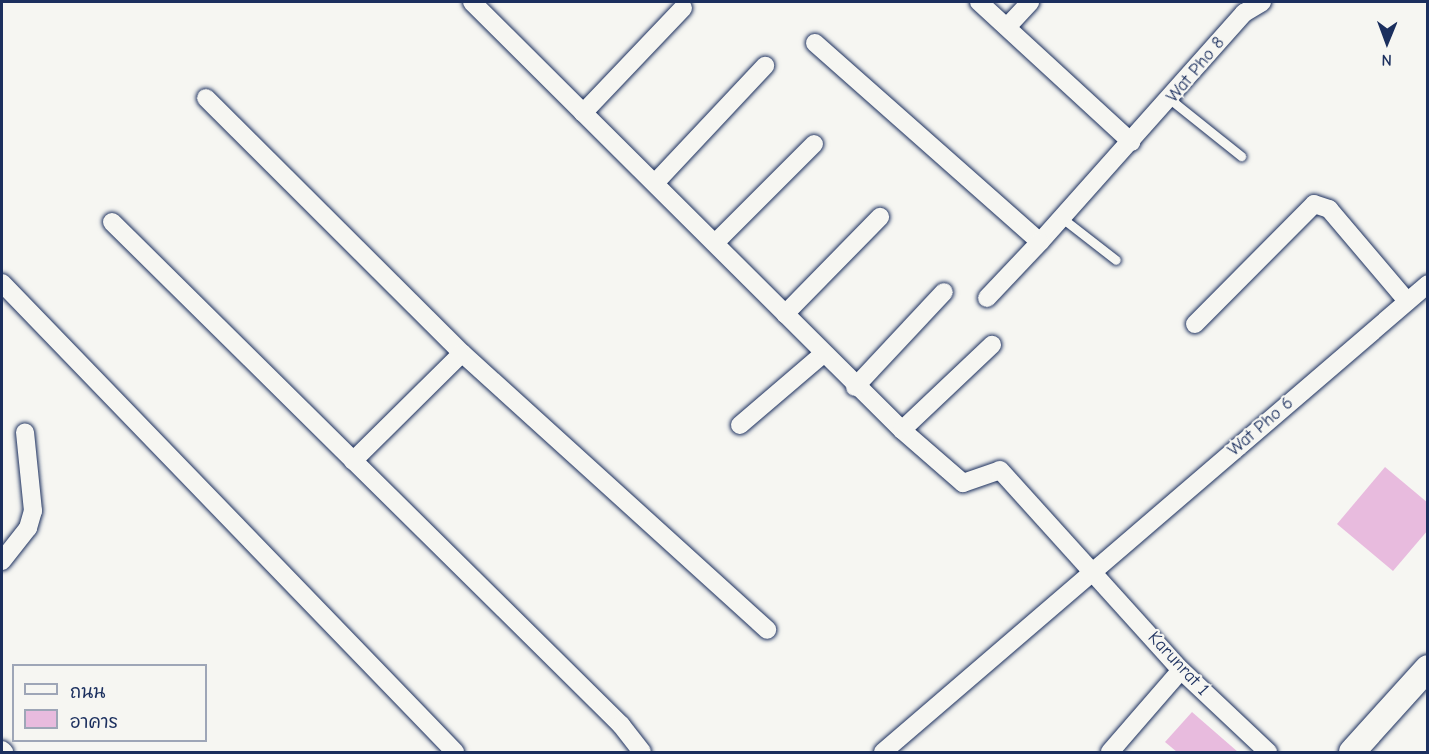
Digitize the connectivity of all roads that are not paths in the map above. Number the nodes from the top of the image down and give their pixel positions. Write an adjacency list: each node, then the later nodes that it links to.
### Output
1 (472, 2): 11 (street)
2 (979, 2): 6 (street)
3 (1030, 2): 6 (street)
4 (1262, 2): 10 (street, Wat Pho 8)
5 (683, 8): 11 (street)
6 (1007, 27): 12 (street)
7 (815, 43): 19 (street)
8 (765, 66): 15 (street)
9 (206, 98): 30 (street)
10 (1171, 100): 12 (street, Wat Pho 8); 14 (lane)
11 (583, 113): 15 (street)
12 (1131, 142): 17 (street, Wat Pho 8)
13 (814, 144): 20 (street)
14 (1241, 156)
15 (655, 183): 20 (street)
16 (880, 218): 27 (street)
17 (1062, 218): 19 (street, Wat Pho 8); 21 (lane)
18 (112, 222): 36 (street)
19 (1040, 242): 25 (street, Wat Pho 8)
20 (715, 243): 27 (street)
21 (1116, 260)
22 (2, 283): 42 (street)
23 (1428, 284): 26 (street, Wat Pho 6)
24 (944, 292): 32 (street)
25 (987, 298)
26 (1407, 302): 28 (street); 38 (street, Wat Pho 6)
27 (785, 314): 31 (street)
28 (1195, 324)
29 (992, 345): 34 (street)
30 (462, 353): 36 (street); 39 (street)
31 (823, 354): 32 (street); 33 (street)
32 (855, 387): 34 (street)
33 (740, 425)
34 (902, 430): 38 (street, Karunrat 1)
35 (25, 432): 37 (street)
36 (353, 461): 43 (street)
37 (2, 561)
38 (1094, 571): 41 (street, Karunrat 1); 44 (street, Wat Pho 6)
39 (767, 630)
40 (1428, 668): 47 (street)
41 (1181, 670): 45 (street); 46 (street, Karunrat 1)
42 (455, 753)
43 (642, 753)
44 (883, 753)
45 (1110, 753)
46 (1268, 753)
47 (1352, 753)

